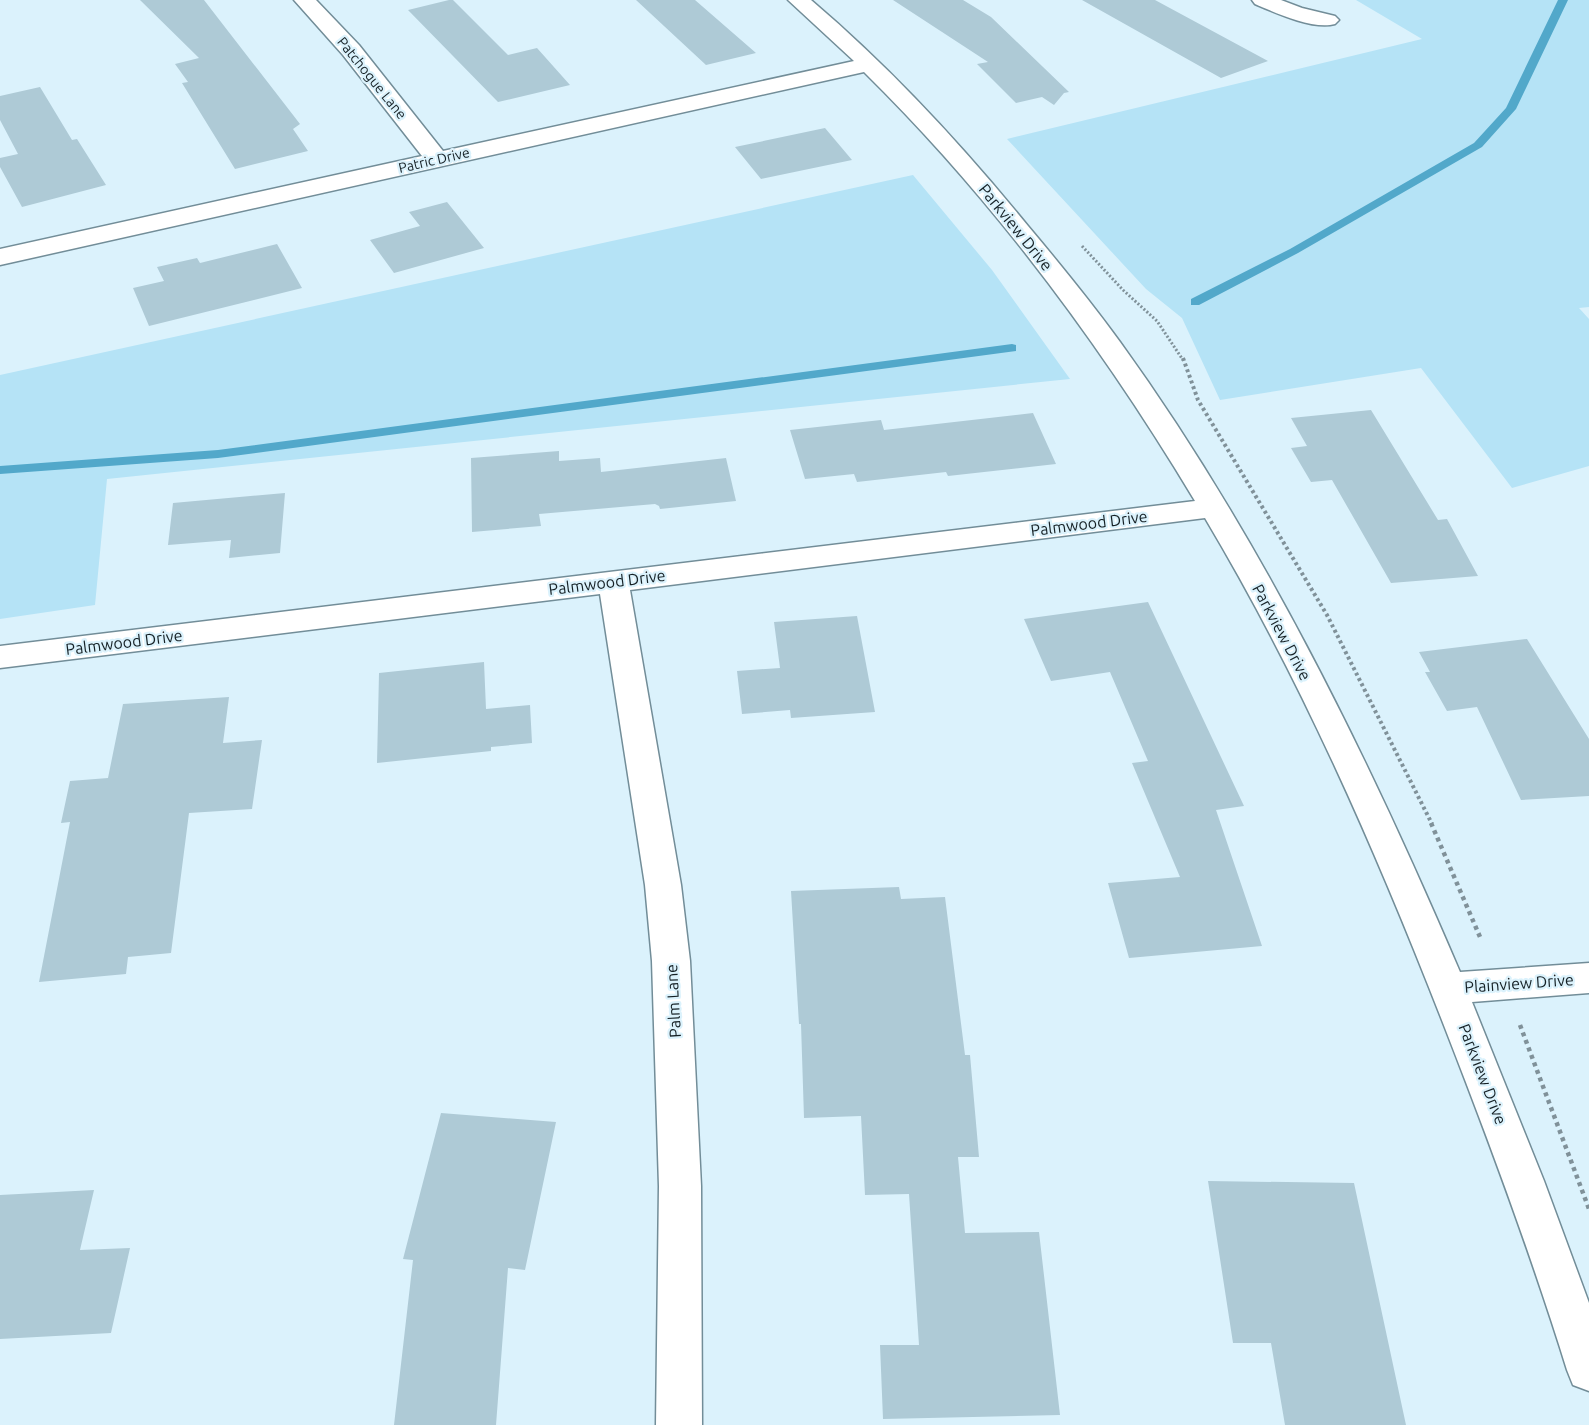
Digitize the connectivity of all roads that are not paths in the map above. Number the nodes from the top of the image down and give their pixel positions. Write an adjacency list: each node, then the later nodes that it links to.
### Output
1 (304, 0): 6 (street, Patchogue Lane)
2 (798, 0): 5 (street, Parkview Drive)
3 (1262, 0): 4 (street)
4 (1328, 20)
5 (869, 64): 6 (street, Patric Drive); 8 (street, Parkview Drive)
6 (437, 159): 7 (street, Patric Drive)
7 (0, 257)
8 (1214, 508): 9 (street, Palmwood Drive); 12 (street, Parkview Drive)
9 (613, 581): 10 (street, Palmwood Drive); 14 (street, Palm Lane)
10 (0, 657)
11 (1589, 978): 12 (street, Plainview Drive)
12 (1449, 988): 13 (street, Parkview Drive)
13 (1589, 1370)
14 (679, 1425)

